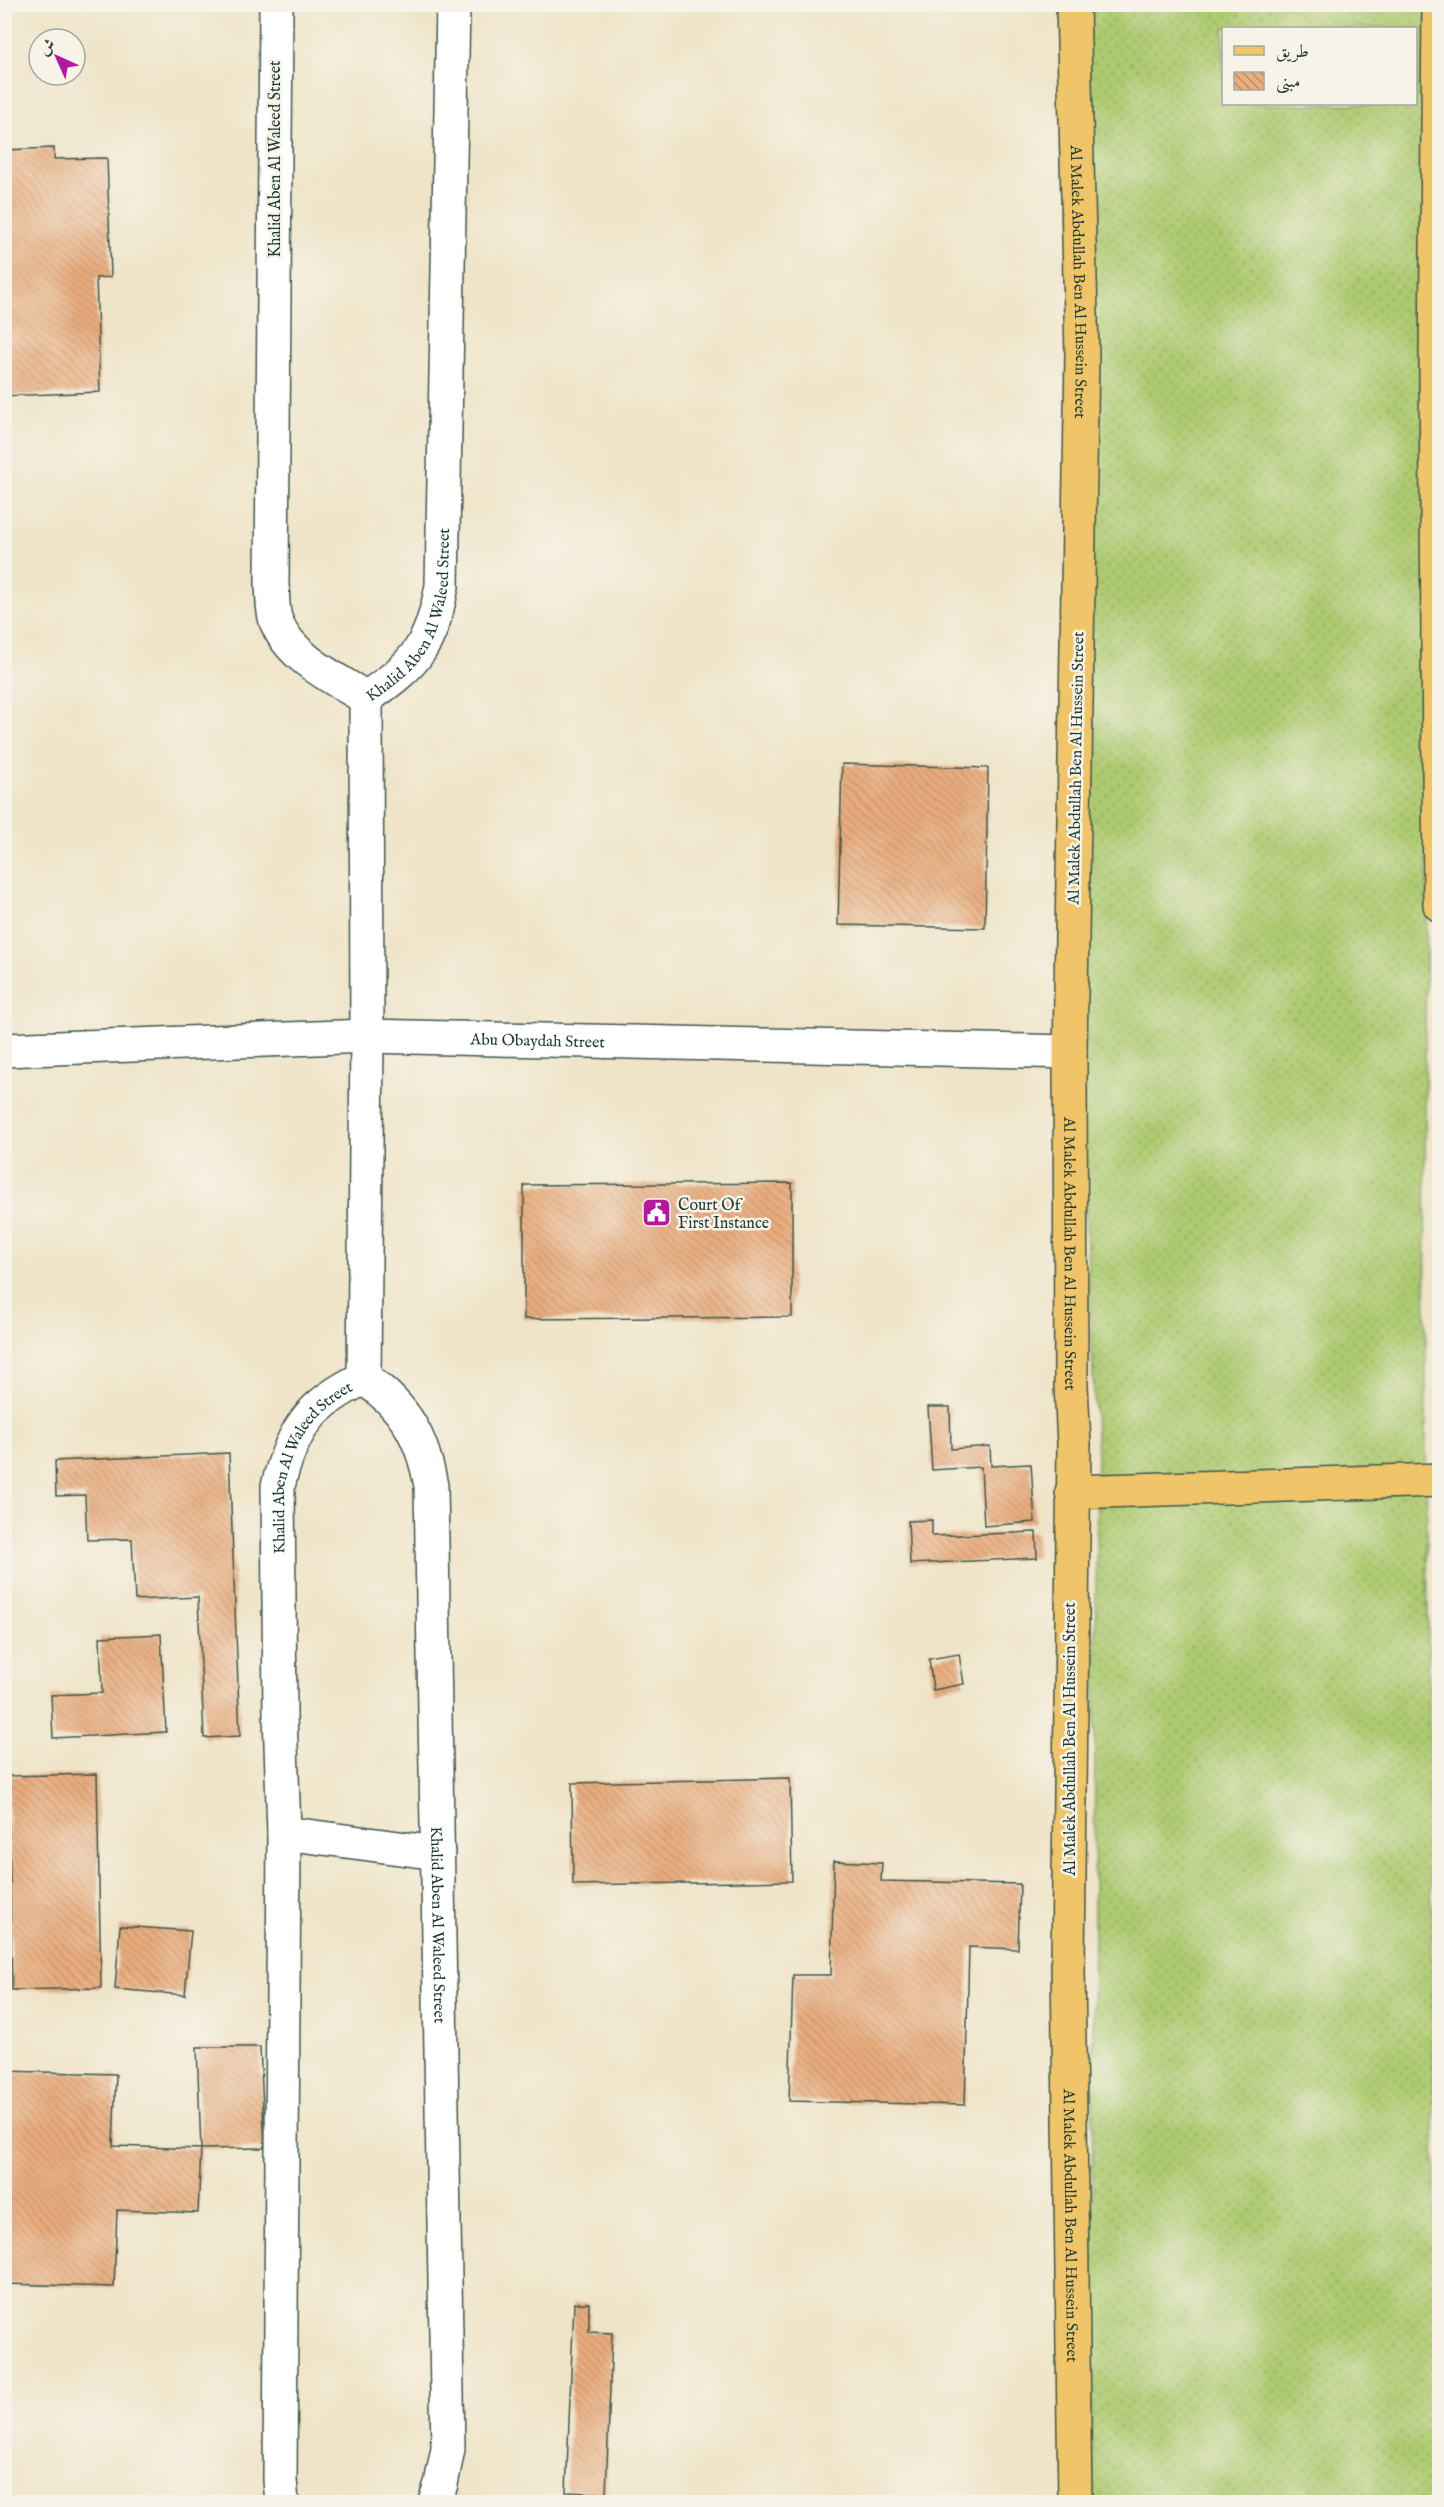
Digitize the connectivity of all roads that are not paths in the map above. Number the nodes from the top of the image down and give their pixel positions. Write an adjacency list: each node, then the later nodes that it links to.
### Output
1 (276, 4): 5 (street, Khalid Aben Al Waleed Street)
2 (453, 4): 5 (street, Khalid Aben Al Waleed Street)
3 (1073, 4): 9 (main road, Al Malek Abdullah Ben Al Hussein Street)
4 (1439, 4): 6 (main road)
5 (366, 698): 7 (street)
6 (1440, 905)
7 (367, 1036): 8 (street, Abu Obaydah Street); 9 (street, Abu Obaydah Street); 10 (street)
8 (4, 1050)
9 (1070, 1052): 12 (main road, Al Malek Abdullah Ben Al Hussein Street)
10 (364, 1378): 13 (street, Khalid Aben Al Waleed Street); 14 (street, Khalid Aben Al Waleed Street)
11 (1440, 1480): 12 (main road)
12 (1072, 1492): 17 (main road, Al Malek Abdullah Ben Al Hussein Street)
13 (284, 1833): 14 (street); 15 (street, Khalid Aben Al Waleed Street)
14 (438, 1852): 16 (street, Khalid Aben Al Waleed Street)
15 (282, 2502)
16 (435, 2502)
17 (1075, 2502)

